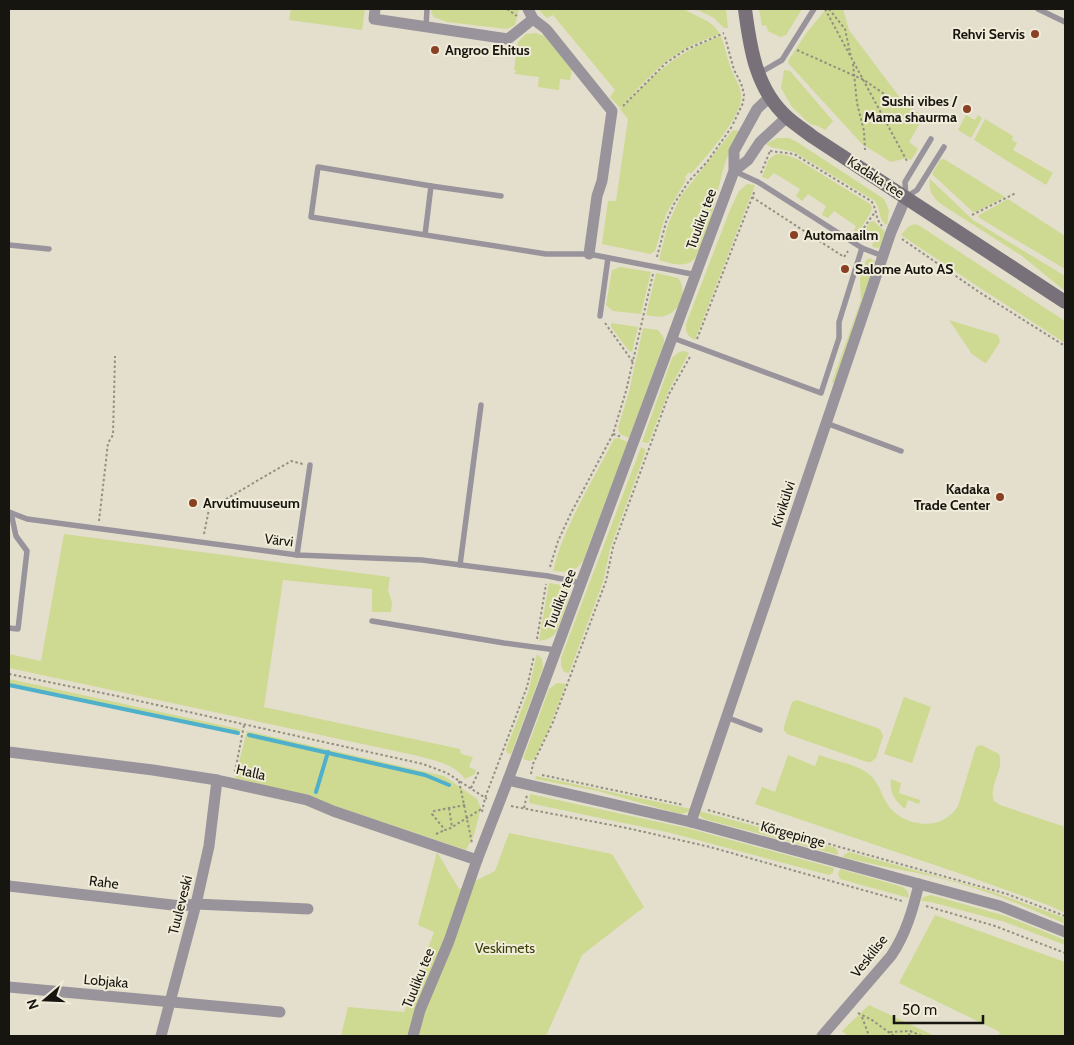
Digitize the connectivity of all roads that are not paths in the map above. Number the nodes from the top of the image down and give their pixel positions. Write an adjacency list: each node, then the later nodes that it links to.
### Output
1 (375, 9): 8 (street)
2 (428, 9): 8 (lane)
3 (745, 9): 9 (main road, Kadaka tee)
4 (814, 9): 9 (lane)
5 (1038, 9): 7 (lane)
6 (530, 14): 8 (street); 22 (street)
7 (1065, 22)
8 (426, 27)
9 (758, 74): 10 (main road, Kadaka tee)
10 (770, 97): 11 (main road, Kadaka tee); 14 (street, Tuuliku tee)
11 (787, 117): 14 (street, Tuuliku tee); 17 (main road, Kadaka tee)
12 (931, 139): 17 (lane)
13 (944, 147): 17 (lane)
14 (734, 172): 20 (lane); 25 (street, Tuuliku tee)
15 (431, 186): 16 (lane); 18 (lane); 18 (lane)
16 (501, 196)
17 (906, 197): 23 (street, Kivikülvi); 26 (main road, Kadaka tee)
18 (424, 235): 22 (lane)
19 (9, 245): 21 (lane)
20 (862, 248): 23 (lane); 29 (lane)
21 (49, 250)
22 (589, 254): 24 (lane)
23 (883, 256): 30 (street, Kivikülvi)
24 (608, 258): 25 (lane); 27 (lane)
25 (697, 275): 28 (street, Tuuliku tee)
26 (1065, 302)
27 (600, 316)
28 (674, 338): 29 (lane); 38 (street, Tuuliku tee)
29 (821, 394): 30 (lane)
30 (835, 398): 32 (street, Kivikülvi)
31 (481, 405): 37 (lane)
32 (826, 423): 33 (lane); 42 (street, Kivikülvi)
33 (901, 451)
34 (310, 465): 36 (lane)
35 (10, 512): 36 (lane, Värvi); 40 (lane)
36 (298, 555): 37 (lane, Värvi)
37 (460, 565): 38 (lane, Värvi)
38 (582, 583): 41 (street, Tuuliku tee)
39 (372, 621): 41 (lane)
40 (9, 628)
41 (556, 650): 46 (street, Tuuliku tee)
42 (726, 717): 43 (lane); 47 (street, Kivikülvi)
43 (760, 730)
44 (9, 752): 45 (street, Halla)
45 (216, 780): 48 (street, Halla); 51 (street, Tuuleveski)
46 (508, 780): 47 (street, Kõrgepinge); 48 (street, Tuuliku tee)
47 (691, 822): 49 (street, Kõrgepinge)
48 (477, 860): 58 (street, Tuuliku tee)
49 (919, 884): 53 (street, Kõrgepinge); 59 (street, Veskilise)
50 (9, 886): 51 (street, Rahe)
51 (196, 904): 52 (street, Rahe); 55 (street, Tuuleveski)
52 (308, 908)
53 (1065, 932)
54 (9, 987): 55 (street, Lobjaka)
55 (170, 1002): 56 (street, Lobjaka); 57 (street, Tuuleveski)
56 (280, 1012)
57 (161, 1036)
58 (414, 1036)
59 (822, 1036)

